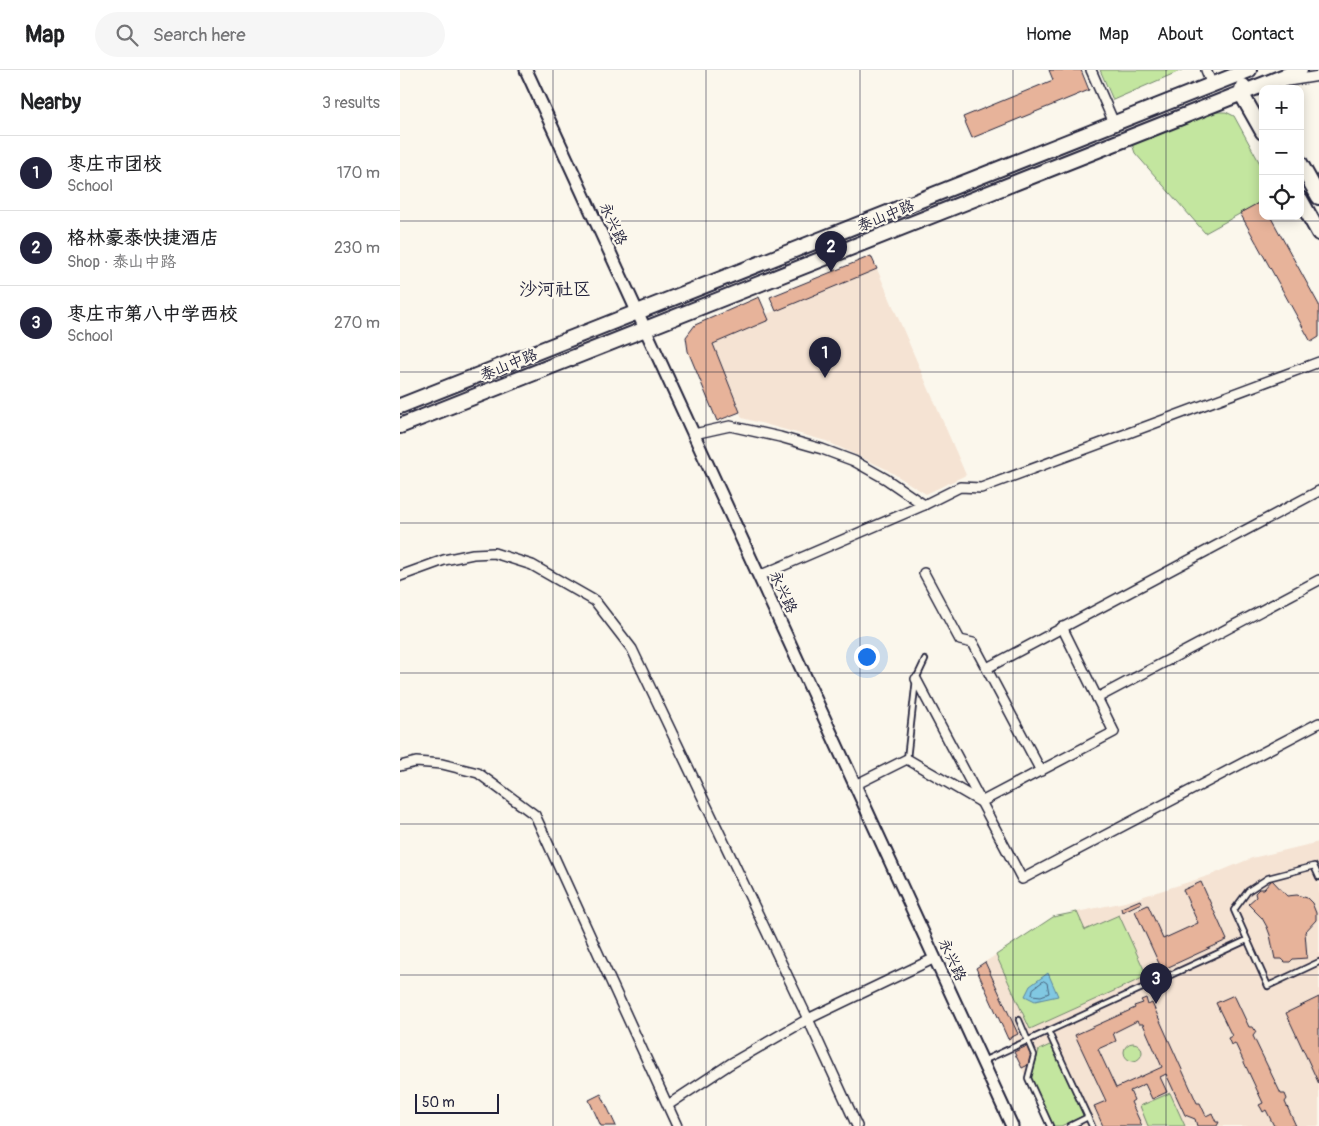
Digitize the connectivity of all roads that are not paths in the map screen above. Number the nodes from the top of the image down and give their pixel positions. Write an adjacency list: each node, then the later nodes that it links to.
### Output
1 (526, 70): 19 (street, 永兴路)
2 (1091, 70): 13 (street)
3 (1206, 70): 7 (street)
4 (1247, 70): 7 (main road, 泰山中路); 10 (main road); 12 (main road)
5 (1300, 70): 8 (main road, 泰山中路)
6 (1319, 76): 9 (street)
7 (1212, 84): 13 (main road, 泰山中路)
8 (1272, 85)
9 (1284, 85)
10 (1259, 88)
11 (1259, 91): 12 (main road, 泰山中路)
12 (1241, 93): 14 (main road); 20 (main road, 泰山中路)
13 (1114, 123): 19 (main road, 泰山中路)
14 (1262, 130)
15 (1304, 170): 16 (main road)
16 (1319, 197)
17 (1304, 206): 18 (main road)
18 (1319, 233)
19 (637, 312): 20 (street, 永兴路); 22 (main road, 泰山中路)
20 (645, 329): 23 (main road, 泰山中路); 24 (street, 永兴路)
21 (1319, 362): 26 (street)
22 (400, 406)
23 (400, 426)
24 (694, 434): 26 (street); 29 (street, 永兴路)
25 (1319, 491): 31 (street)
26 (924, 505): 29 (street)
27 (924, 573): 33 (street)
28 (400, 576): 46 (street)
29 (759, 576): 40 (street, 永兴路)
30 (1319, 580): 35 (street)
31 (1062, 627): 33 (street); 35 (street)
32 (925, 660): 34 (lane)
33 (987, 668): 39 (street)
34 (916, 679): 37 (lane); 41 (street)
35 (1097, 698): 39 (street)
36 (1319, 723): 41 (street)
37 (907, 759): 40 (street); 41 (street)
38 (400, 766): 51 (street)
39 (1041, 770): 41 (street)
40 (855, 785): 44 (street, 永兴路)
41 (981, 802)
42 (1319, 877): 43 (lane)
43 (1247, 940): 45 (lane); 48 (lane)
44 (935, 958): 46 (street); 50 (street, 永兴路)
45 (1319, 962)
46 (808, 1020): 51 (street); 54 (street)
47 (1019, 1020): 49 (lane)
48 (1048, 1031): 49 (lane); 52 (lane)
49 (1028, 1040): 50 (lane); 56 (lane)
50 (982, 1061): 55 (street, 永兴路)
51 (668, 1106): 53 (street)
52 (1088, 1117): 57 (lane); 58 (lane)
53 (677, 1126)
54 (857, 1126)
55 (1012, 1126)
56 (1050, 1126)
57 (1070, 1126)
58 (1092, 1126)

